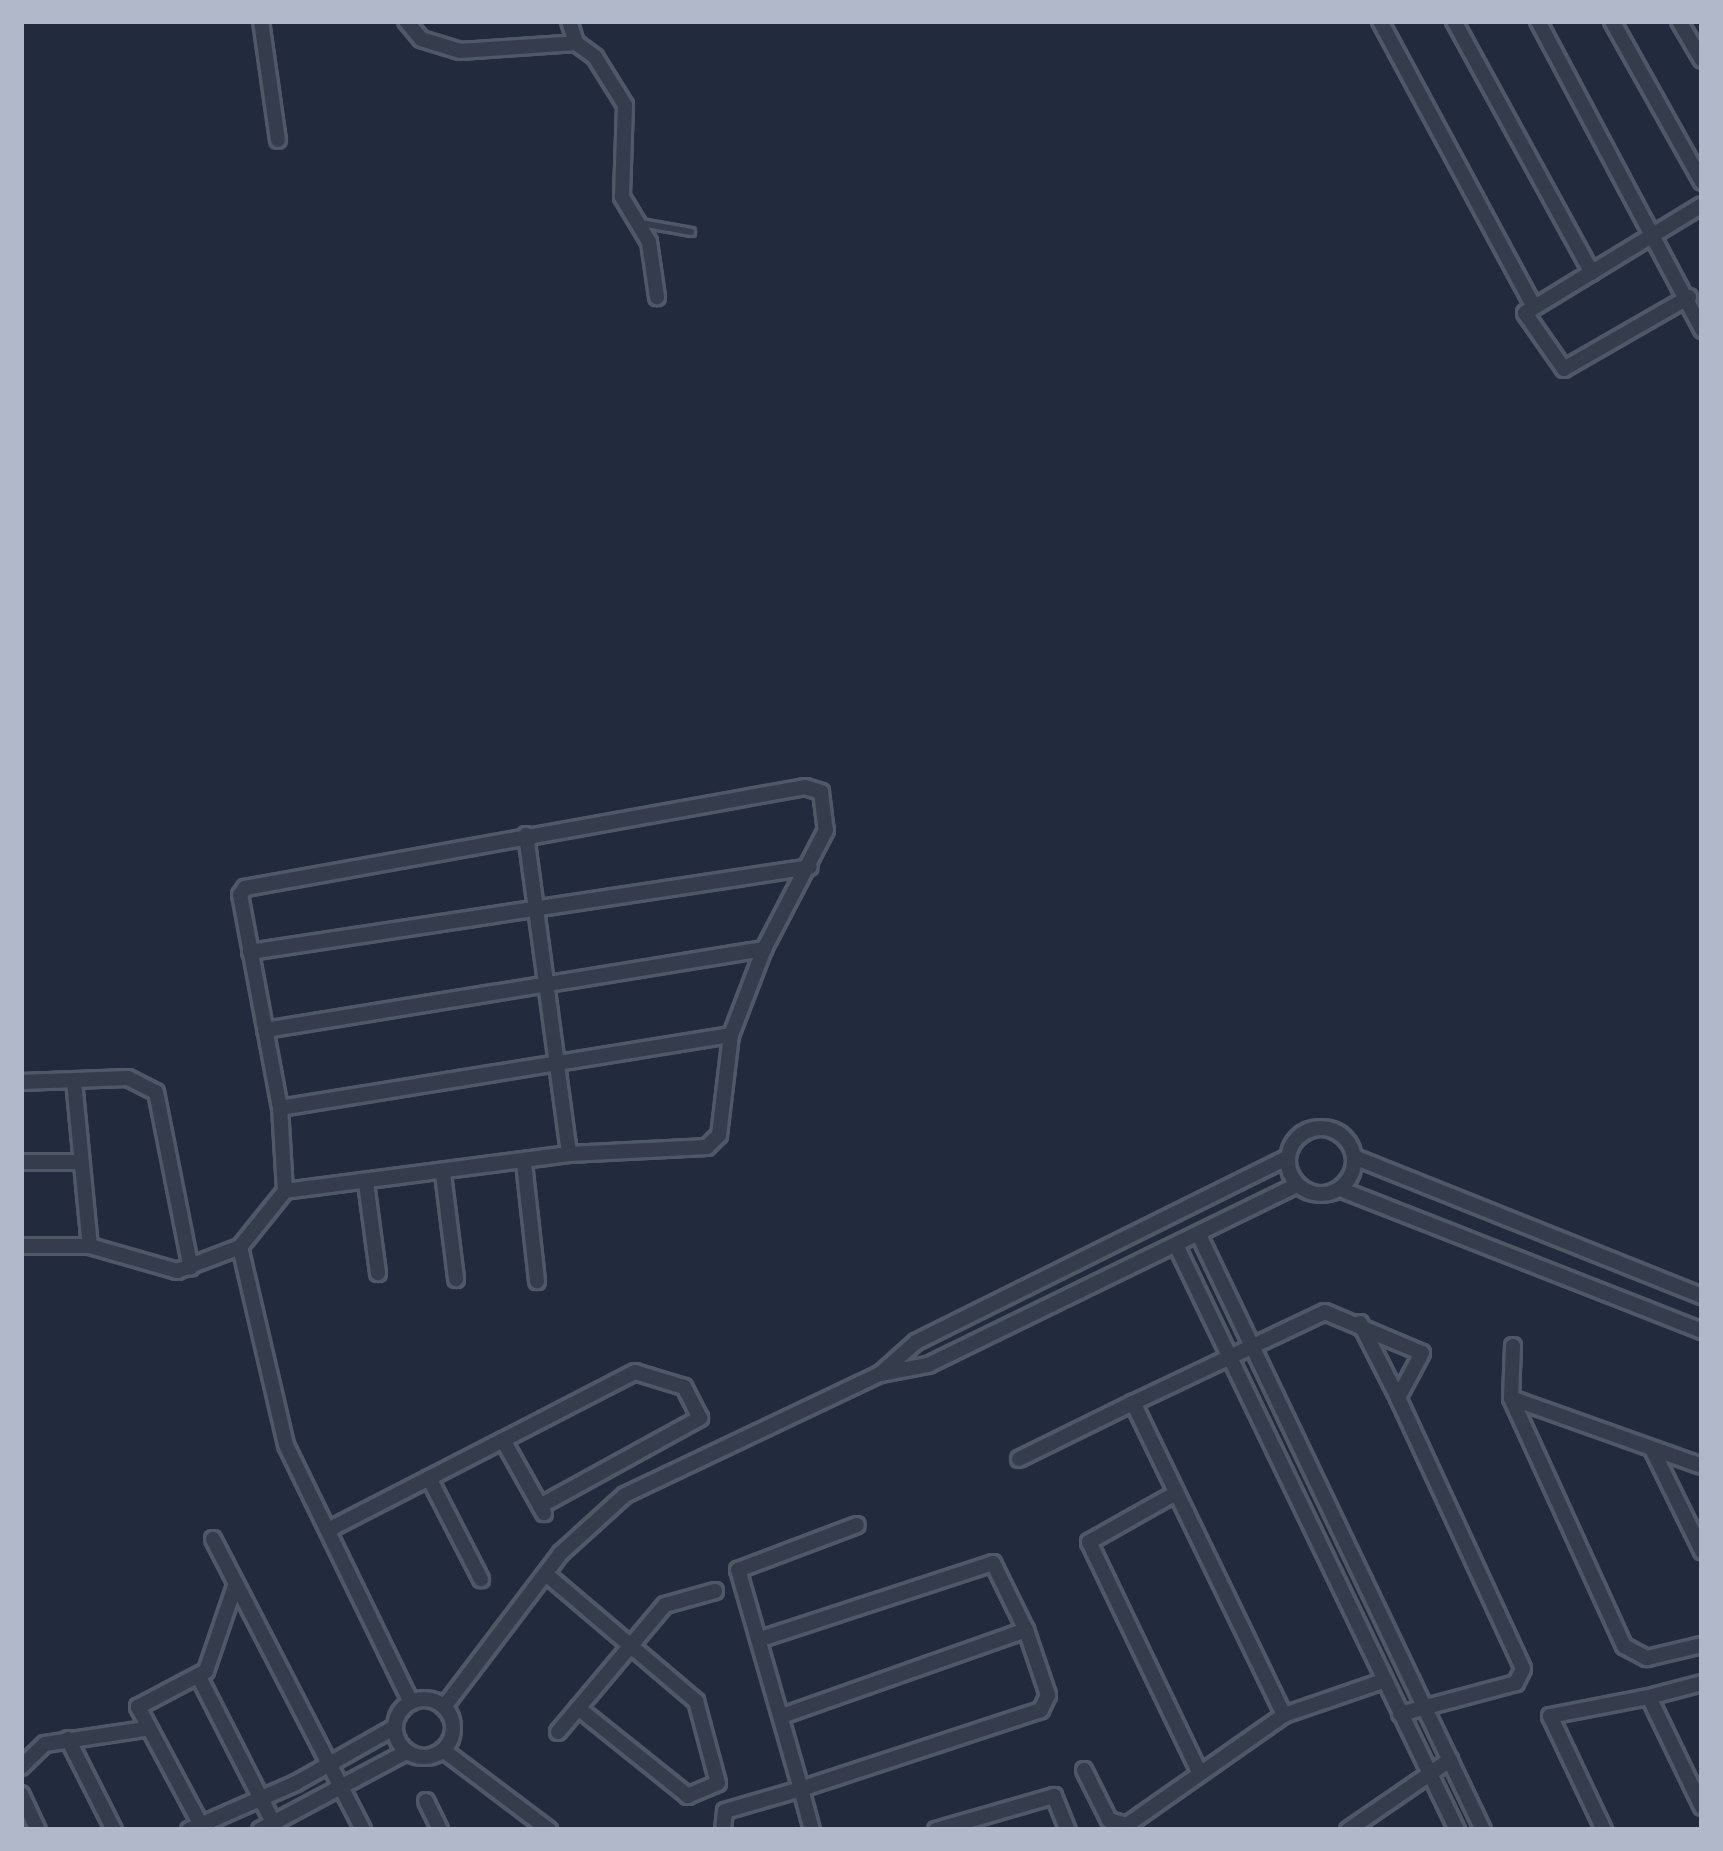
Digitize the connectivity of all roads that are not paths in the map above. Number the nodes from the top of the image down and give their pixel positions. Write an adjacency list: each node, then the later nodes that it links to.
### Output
1 (261, 21): 11 (street)
2 (406, 21): 9 (street)
3 (569, 21): 9 (street)
4 (1380, 21): 20 (street)
5 (1454, 21): 17 (street)
6 (1538, 21): 16 (street)
7 (1612, 21): 12 (street)
8 (1679, 21): 10 (street)
9 (576, 43): 14 (street)
10 (1702, 59)
11 (278, 140)
12 (1702, 182)
13 (1702, 205): 16 (street)
14 (637, 223): 15 (lane); 18 (street)
15 (691, 232)
16 (1657, 233): 17 (street); 19 (street)
17 (1592, 273): 20 (street)
18 (657, 297)
19 (1689, 297): 20 (street); 21 (street)
20 (1533, 305)
21 (1702, 330)
22 (526, 835): 23 (street); 24 (street); 26 (street)
23 (810, 868): 24 (street); 25 (street)
24 (536, 906): 26 (street); 27 (street)
25 (764, 949): 27 (street); 29 (street)
26 (250, 952): 28 (street)
27 (547, 987): 28 (street); 30 (street)
28 (265, 1030): 33 (street)
29 (731, 1035): 30 (street); 34 (street)
30 (558, 1066): 33 (street); 34 (street)
31 (74, 1081): 32 (street); 38 (street); 50 (street)
32 (21, 1082)
33 (280, 1108): 44 (street)
34 (569, 1154): 39 (street)
35 (1354, 1157): 36 (street); 43 (street); 54 (street)
36 (1287, 1158): 42 (street); 60 (street)
37 (21, 1162): 38 (street)
38 (81, 1162): 48 (street)
39 (524, 1163): 40 (street); 53 (street)
40 (443, 1174): 41 (street); 52 (street)
41 (366, 1183): 44 (street); 51 (street)
42 (1297, 1185): 43 (street); 45 (street)
43 (1340, 1189): 56 (street)
44 (285, 1191): 49 (street)
45 (1199, 1235): 46 (street); 57 (street)
46 (1177, 1245): 59 (street); 60 (street)
47 (21, 1246): 48 (street)
48 (90, 1246): 50 (street)
49 (242, 1253): 50 (street); 71 (street)
50 (191, 1268)
51 (378, 1273)
52 (456, 1280)
53 (537, 1281)
54 (1702, 1296)
55 (1360, 1323): 57 (street); 61 (street); 61 (street)
56 (1702, 1330)
57 (1254, 1344): 59 (street); 87 (street)
58 (1513, 1346): 62 (street)
59 (1230, 1355): 63 (street); 83 (street)
60 (880, 1374): 74 (street)
61 (1398, 1398): 87 (street)
62 (1511, 1398): 65 (street); 81 (street)
63 (1133, 1403): 66 (street); 69 (street)
64 (502, 1440): 64 (street); 68 (street)
65 (1652, 1449): 67 (street); 72 (street)
66 (1019, 1459)
67 (1702, 1466)
68 (429, 1478): 71 (street); 75 (street)
69 (1176, 1493): 91 (street); 104 (street)
70 (857, 1525): 79 (street)
71 (328, 1530): 86 (street)
72 (1699, 1537)
73 (213, 1539): 76 (street)
74 (546, 1574): 80 (street); 88 (street)
75 (481, 1579)
76 (235, 1586): 82 (street); 100 (street)
77 (715, 1591): 80 (street)
78 (1026, 1630): 79 (street); 92 (street); 106 (street)
79 (761, 1640): 92 (street)
80 (628, 1645): 89 (street); 89 (street)
81 (1702, 1645)
82 (199, 1677): 94 (street); 108 (street)
83 (1383, 1681): 90 (street); 91 (street)
84 (1702, 1683): 85 (street)
85 (1649, 1697): 110 (street); 125 (street)
86 (411, 1702): 88 (street); 93 (street)
87 (1423, 1706): 90 (street); 99 (street)
88 (444, 1707): 97 (street)
89 (578, 1708): 95 (street)
90 (1400, 1714): 103 (street)
91 (1284, 1715): 104 (street)
92 (782, 1716): 106 (street)
93 (394, 1727): 98 (street); 100 (street)
94 (144, 1729): 96 (street); 111 (street)
95 (558, 1732)
96 (68, 1739): 101 (street); 114 (street)
97 (443, 1750): 98 (street); 117 (street)
98 (406, 1752): 105 (street)
99 (1450, 1760): 103 (street); 124 (street)
100 (331, 1762): 105 (street); 108 (street)
101 (21, 1767)
102 (1084, 1770): 104 (street)
103 (1429, 1771): 122 (street); 123 (street)
104 (1199, 1774)
105 (341, 1786): 112 (street); 115 (street)
106 (800, 1789): 118 (street); 119 (street)
107 (21, 1794): 113 (street)
108 (261, 1799): 111 (street); 112 (street)
109 (426, 1801): 116 (street)
110 (1702, 1808)
111 (195, 1827)
112 (270, 1828)
113 (38, 1830)
114 (114, 1830)
115 (363, 1830)
116 (440, 1830)
117 (549, 1830)
118 (723, 1830)
119 (812, 1830)
120 (936, 1830): 121 (street)
121 (1068, 1830)
122 (1348, 1830)
123 (1457, 1830)
124 (1483, 1830)
125 (1604, 1830)

